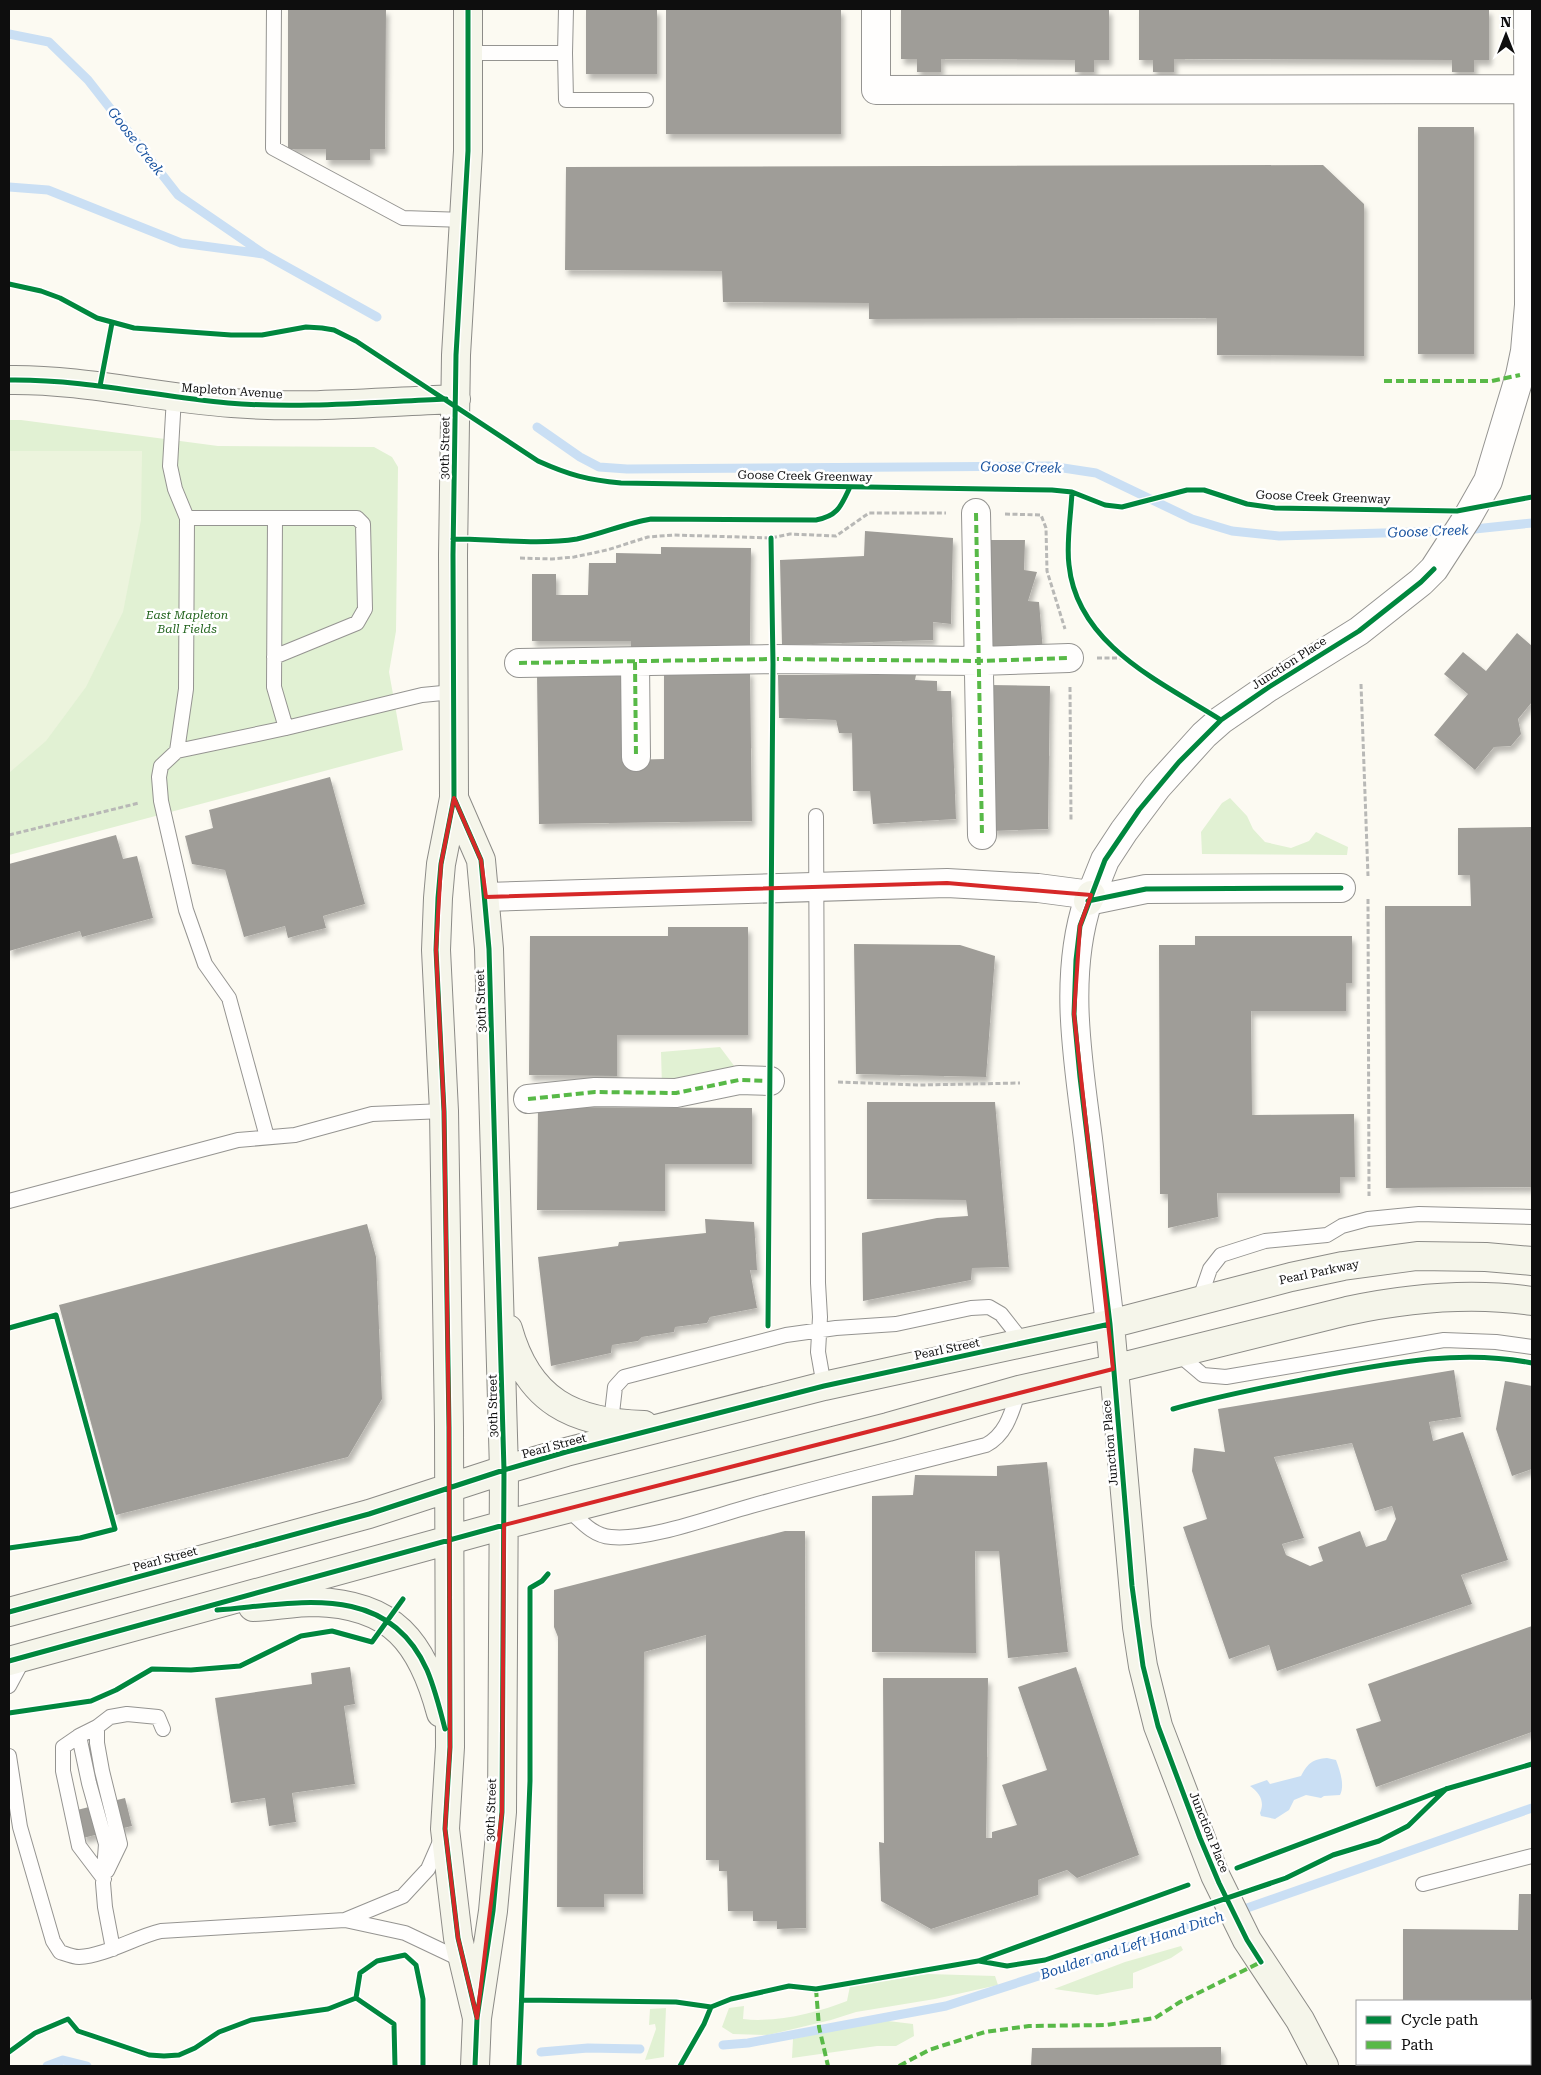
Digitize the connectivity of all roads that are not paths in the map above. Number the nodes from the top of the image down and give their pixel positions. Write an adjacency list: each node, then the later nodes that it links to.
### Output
1 (274, 9): 10 (lane)
2 (468, 9): 6 (main road, 30th Street)
3 (566, 9): 7 (lane)
4 (876, 9): 8 (street)
5 (1528, 9): 8 (street, Junction Place)
6 (468, 53): 7 (lane); 10 (main road, 30th Street)
7 (565, 53): 9 (lane)
8 (1528, 89): 32 (street, Junction Place)
9 (646, 100)
10 (465, 220): 13 (main road, 30th Street)
11 (9, 380): 12 (main road, Mapleton Avenue)
12 (174, 397): 13 (main road, Mapleton Avenue); 15 (lane)
13 (456, 399): 22 (main road, 30th Street)
14 (976, 513): 19 (street)
15 (187, 518): 16 (lane); 24 (lane)
16 (275, 518): 17 (lane); 17 (lane)
17 (274, 658): 23 (lane)
18 (1069, 658): 19 (street)
19 (979, 661): 21 (street); 28 (street)
20 (519, 662): 21 (street)
21 (635, 662): 25 (street)
22 (453, 692): 23 (lane); 26 (main road, 30th Street)
23 (286, 728): 24 (lane)
24 (177, 751): 36 (lane)
25 (636, 757)
26 (454, 798): 31 (main road, 30th Street); 35 (main road, 30th Street)
27 (816, 816): 29 (lane)
28 (982, 835)
29 (817, 887): 31 (street); 32 (street); 44 (lane)
30 (1341, 888): 32 (street)
31 (486, 897): 42 (main road, 30th Street)
32 (1089, 898): 43 (street, Junction Place)
33 (770, 1081): 34 (street)
34 (528, 1099)
35 (444, 1111): 36 (lane); 54 (main road, 30th Street)
36 (267, 1137): 37 (lane)
37 (9, 1201)
38 (1532, 1217): 40 (lane)
39 (1532, 1261): 40 (main road, Pearl Parkway)
40 (1199, 1301): 43 (main road, Pearl Parkway)
41 (1532, 1301): 47 (main road)
42 (500, 1304): 51 (main road); 53 (main road, 30th Street)
43 (1110, 1324): 45 (main road, Pearl Street); 48 (main road, Junction Place)
44 (819, 1331): 45 (lane); 49 (lane); 51 (lane)
45 (1023, 1342): 49 (main road, Pearl Street)
46 (1532, 1347): 47 (lane)
47 (1177, 1354): 48 (main road)
48 (1113, 1369): 50 (main road); 78 (main road, Junction Place)
49 (824, 1386): 52 (main road, Pearl Street)
50 (1020, 1390): 55 (main road); 55 (lane)
51 (611, 1422): 52 (main road)
52 (672, 1425): 53 (main road, Pearl Street)
53 (504, 1470): 54 (main road, Pearl Street); 56 (main road, 30th Street)
54 (448, 1489): 57 (main road, 30th Street); 58 (main road, Pearl Street)
55 (568, 1509): 56 (main road)
56 (504, 1525): 57 (main road); 76 (main road, 30th Street)
57 (448, 1541): 59 (main road); 65 (main road, 30th Street)
58 (9, 1612)
59 (185, 1613): 60 (main road); 65 (main road)
60 (17, 1659): 61 (lane)
61 (9, 1686)
62 (97, 1727): 63 (lane); 64 (lane); 71 (lane)
63 (163, 1729)
64 (79, 1736): 71 (lane); 71 (lane)
65 (450, 1747): 69 (main road, 30th Street)
66 (9, 1756): 68 (lane)
67 (9, 1808): 68 (lane)
68 (20, 1827): 74 (lane)
69 (446, 1829): 73 (lane); 75 (main road, 30th Street)
70 (1532, 1856): 72 (lane)
71 (104, 1878): 74 (lane)
72 (1423, 1884)
73 (344, 1920): 74 (lane); 75 (lane)
74 (113, 1949)
75 (462, 1960): 76 (main road, 30th Street)
76 (476, 2018): 77 (main road, 30th Street)
77 (475, 2066)
78 (1324, 2066)

